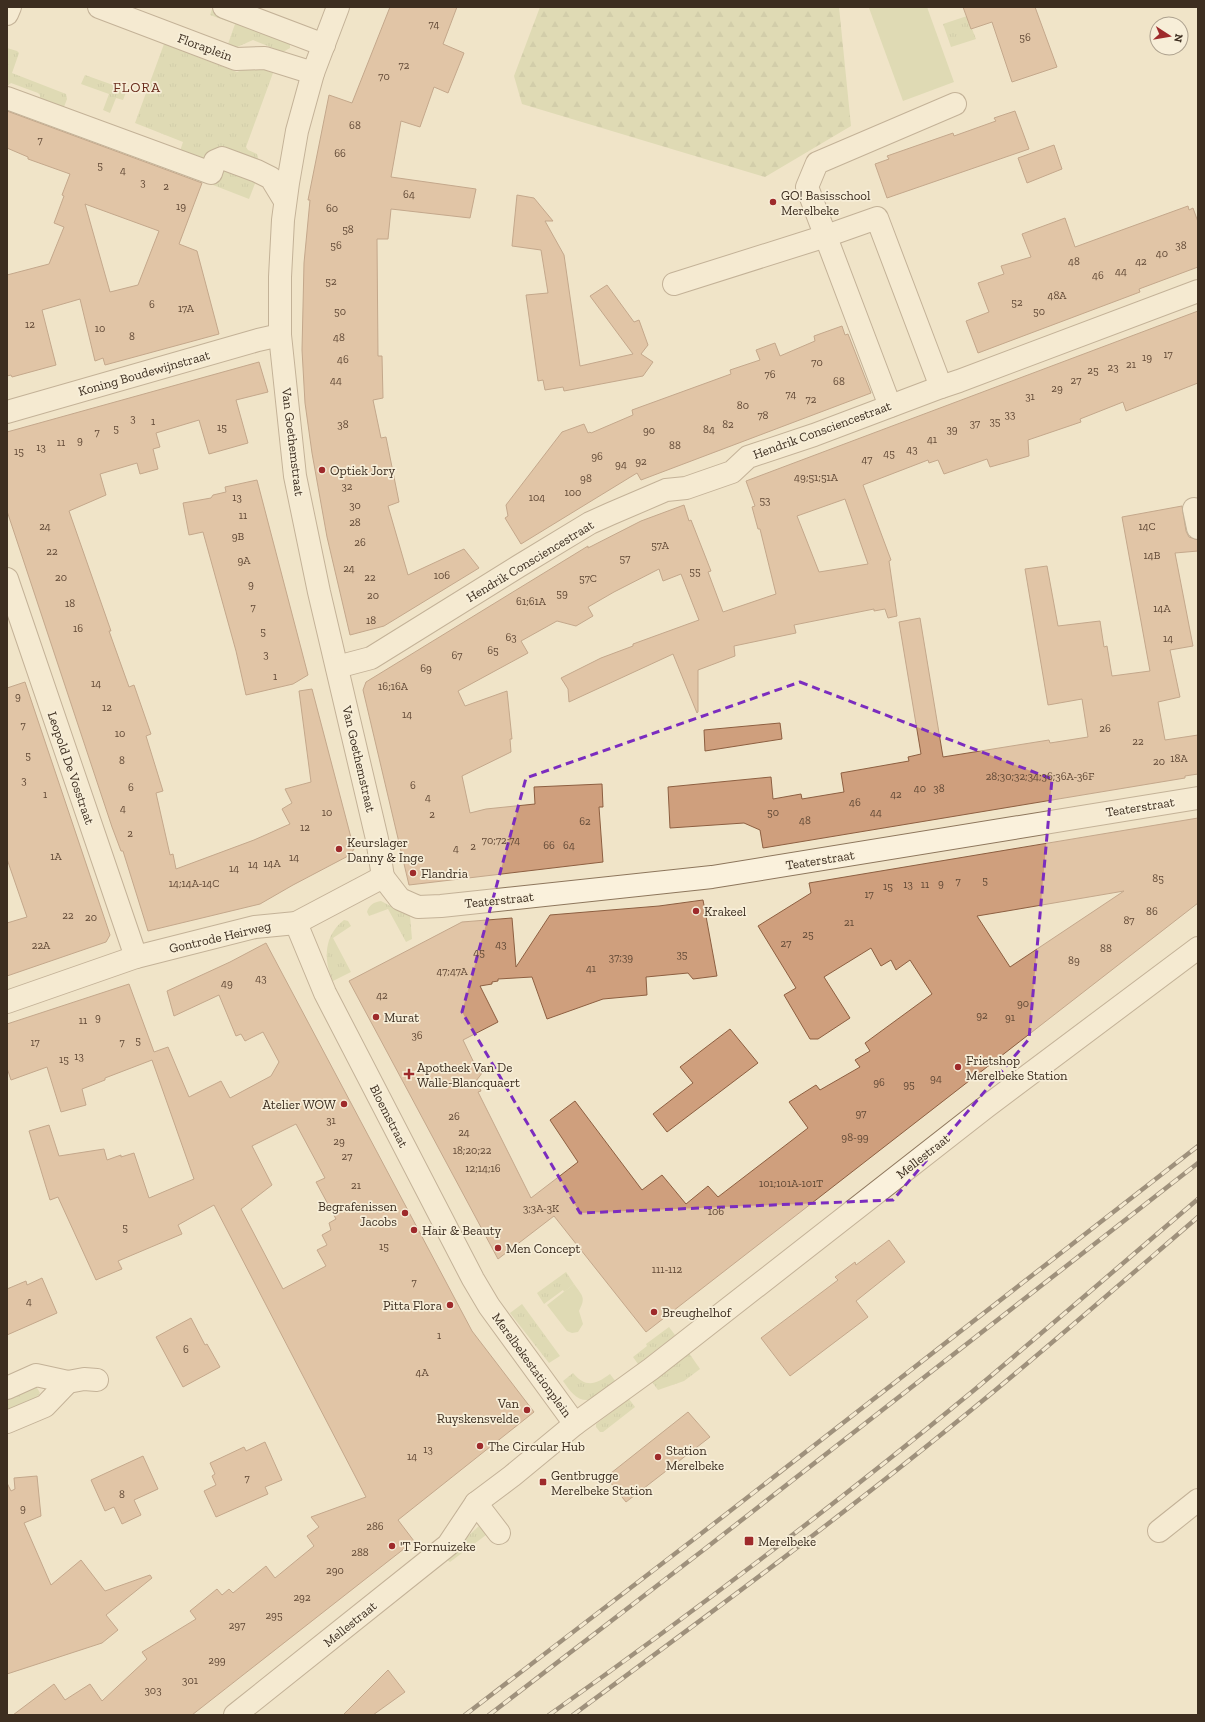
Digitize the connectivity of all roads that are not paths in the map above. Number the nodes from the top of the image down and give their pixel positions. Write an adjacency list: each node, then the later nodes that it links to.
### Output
1 (10, 7): 5 (street)
2 (99, 7): 7 (street, Floraplein)
3 (224, 7): 6 (street)
4 (338, 7): 6 (street, Van Goethemstraat)
5 (7, 14)
6 (324, 45): 7 (street, Van Goethemstraat)
7 (313, 73): 10 (street, Van Goethemstraat)
8 (7, 98): 10 (street)
9 (955, 104): 11 (street)
10 (285, 201): 14 (street, Van Goethemstraat)
11 (826, 236): 12 (street); 15 (street); 16 (street)
12 (674, 284)
13 (1198, 290): 15 (street, Hendrik Consciencestraat)
14 (280, 335): 17 (street, Koning Boudewijnstraat); 19 (street, Van Goethemstraat)
15 (941, 386): 16 (street, Hendrik Consciencestraat)
16 (890, 406): 19 (street, Hendrik Consciencestraat)
17 (7, 412)
18 (7, 579): 24 (street, Leopold De Vosstraat)
19 (338, 667): 21 (street, Van Goethemstraat)
20 (1198, 798): 21 (street, Teaterstraat)
21 (383, 876): 22 (street, Gontrode Heirweg)
22 (296, 922): 24 (street, Gontrode Heirweg); 26 (street, Bloemstraat)
23 (1198, 948): 27 (street, Mellestraat)
24 (136, 957): 25 (street, Gontrode Heirweg)
25 (7, 1002)
26 (489, 1306): 32 (street, Merelbekestationplein)
27 (651, 1369): 32 (street, Merelbekestationplein)
28 (97, 1380): 29 (street)
29 (68, 1382): 30 (street); 31 (street)
30 (7, 1388)
31 (7, 1422)
32 (575, 1424): 34 (street, Merelbekestationplein)
33 (1198, 1500): 35 (street)
34 (476, 1503): 36 (street); 37 (street, Merelbekestationplein)
35 (1159, 1531)
36 (499, 1533)
37 (448, 1545): 38 (street, Mellestraat)
38 (256, 1708): 39 (street, Mellestraat)
39 (235, 1715)

